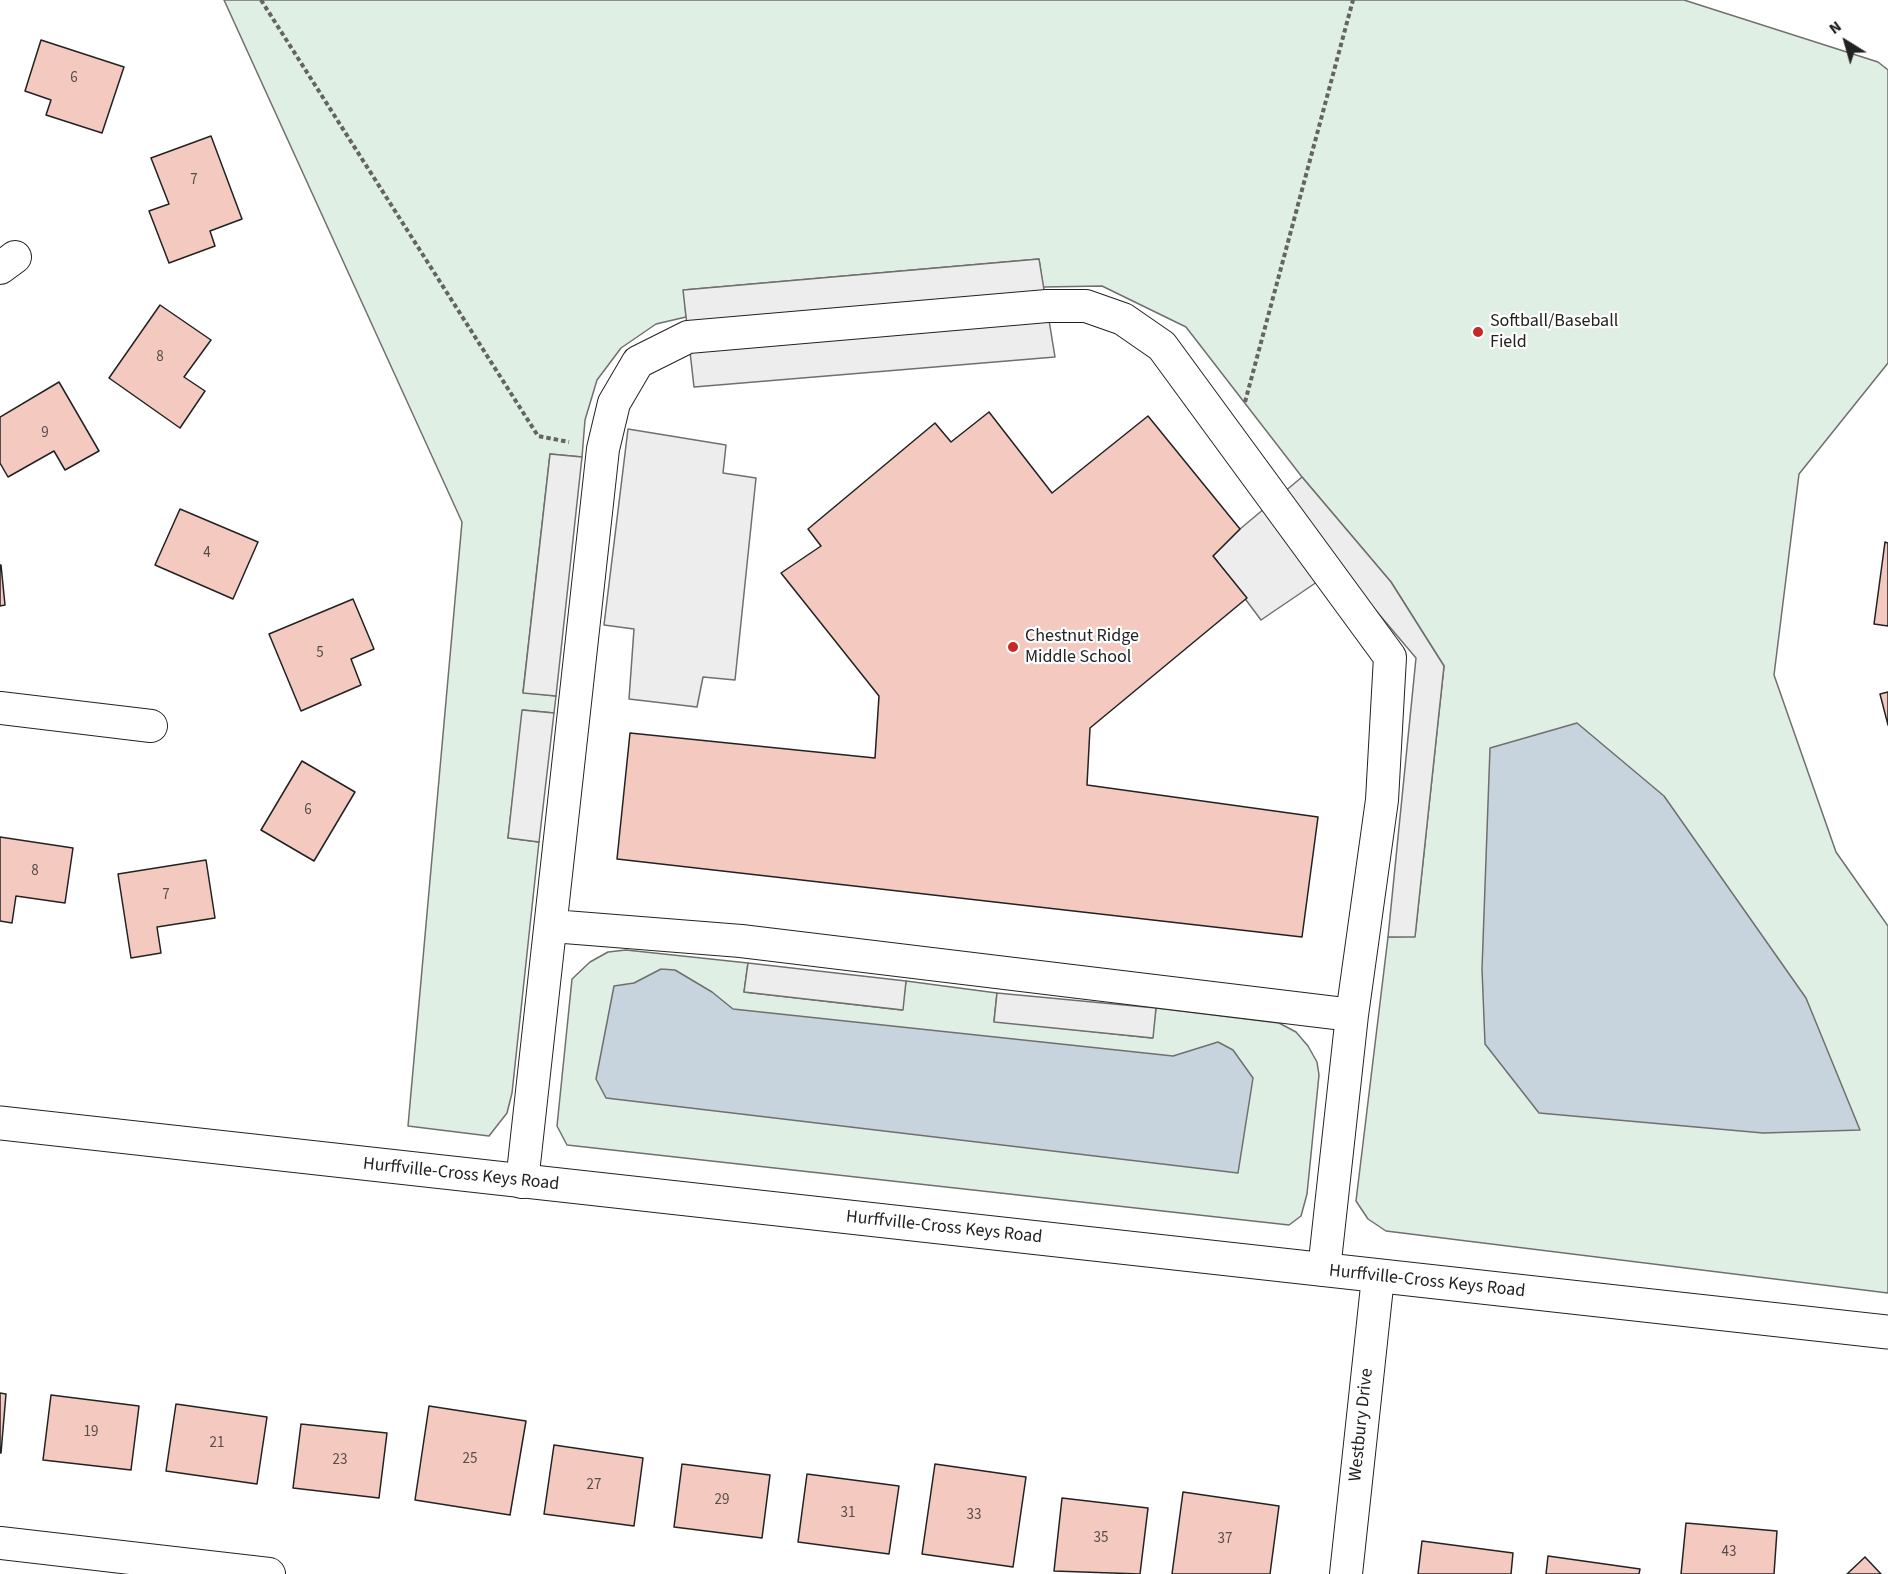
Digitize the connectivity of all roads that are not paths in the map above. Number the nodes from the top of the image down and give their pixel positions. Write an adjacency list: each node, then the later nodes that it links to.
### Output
1 (0, 708): 2 (street)
2 (151, 726)
3 (552, 926): 4 (street); 4 (street); 6 (street)
4 (1352, 1016): 7 (street)
5 (0, 1123): 6 (main road, Hurffville-Cross Keys Road)
6 (522, 1182): 7 (main road, Hurffville-Cross Keys Road)
7 (1324, 1270): 8 (main road, Hurffville-Cross Keys Road)
8 (1378, 1277): 9 (main road, Hurffville-Cross Keys Road); 12 (street, Westbury Drive)
9 (1888, 1332)
10 (0, 1543): 11 (street)
11 (269, 1574)
12 (1346, 1574)

